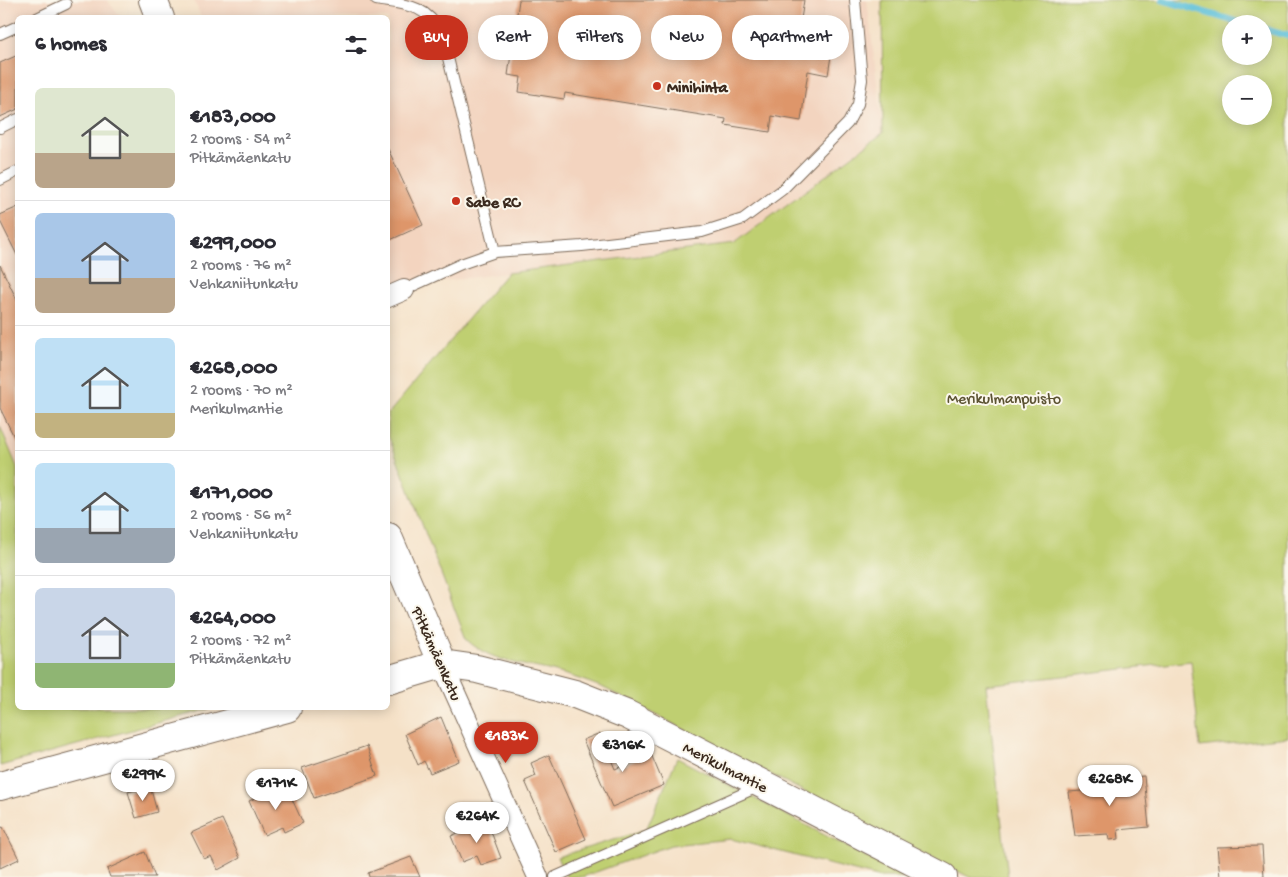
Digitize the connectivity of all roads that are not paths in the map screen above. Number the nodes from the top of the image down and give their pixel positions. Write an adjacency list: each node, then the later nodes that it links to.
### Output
1 (153, 0): 6 (street)
2 (376, 0): 13 (lane)
3 (855, 0): 13 (lane)
4 (66, 4): 5 (lane)
5 (42, 15)
6 (159, 15)
7 (15, 27): 8 (lane)
8 (0, 34)
9 (15, 120): 10 (lane)
10 (0, 128)
11 (15, 172): 12 (lane)
12 (0, 180)
13 (495, 252): 14 (lane)
14 (396, 293)
15 (390, 542): 16 (street, Pitkämäenkatu)
16 (442, 664): 17 (street); 19 (street, Merikulmantie); 21 (street, Pitkämäenkatu)
17 (390, 679)
18 (280, 710): 20 (street)
19 (762, 785): 22 (lane); 23 (street, Merikulmantie)
20 (0, 786)
21 (538, 877)
22 (555, 877)
23 (943, 877)

